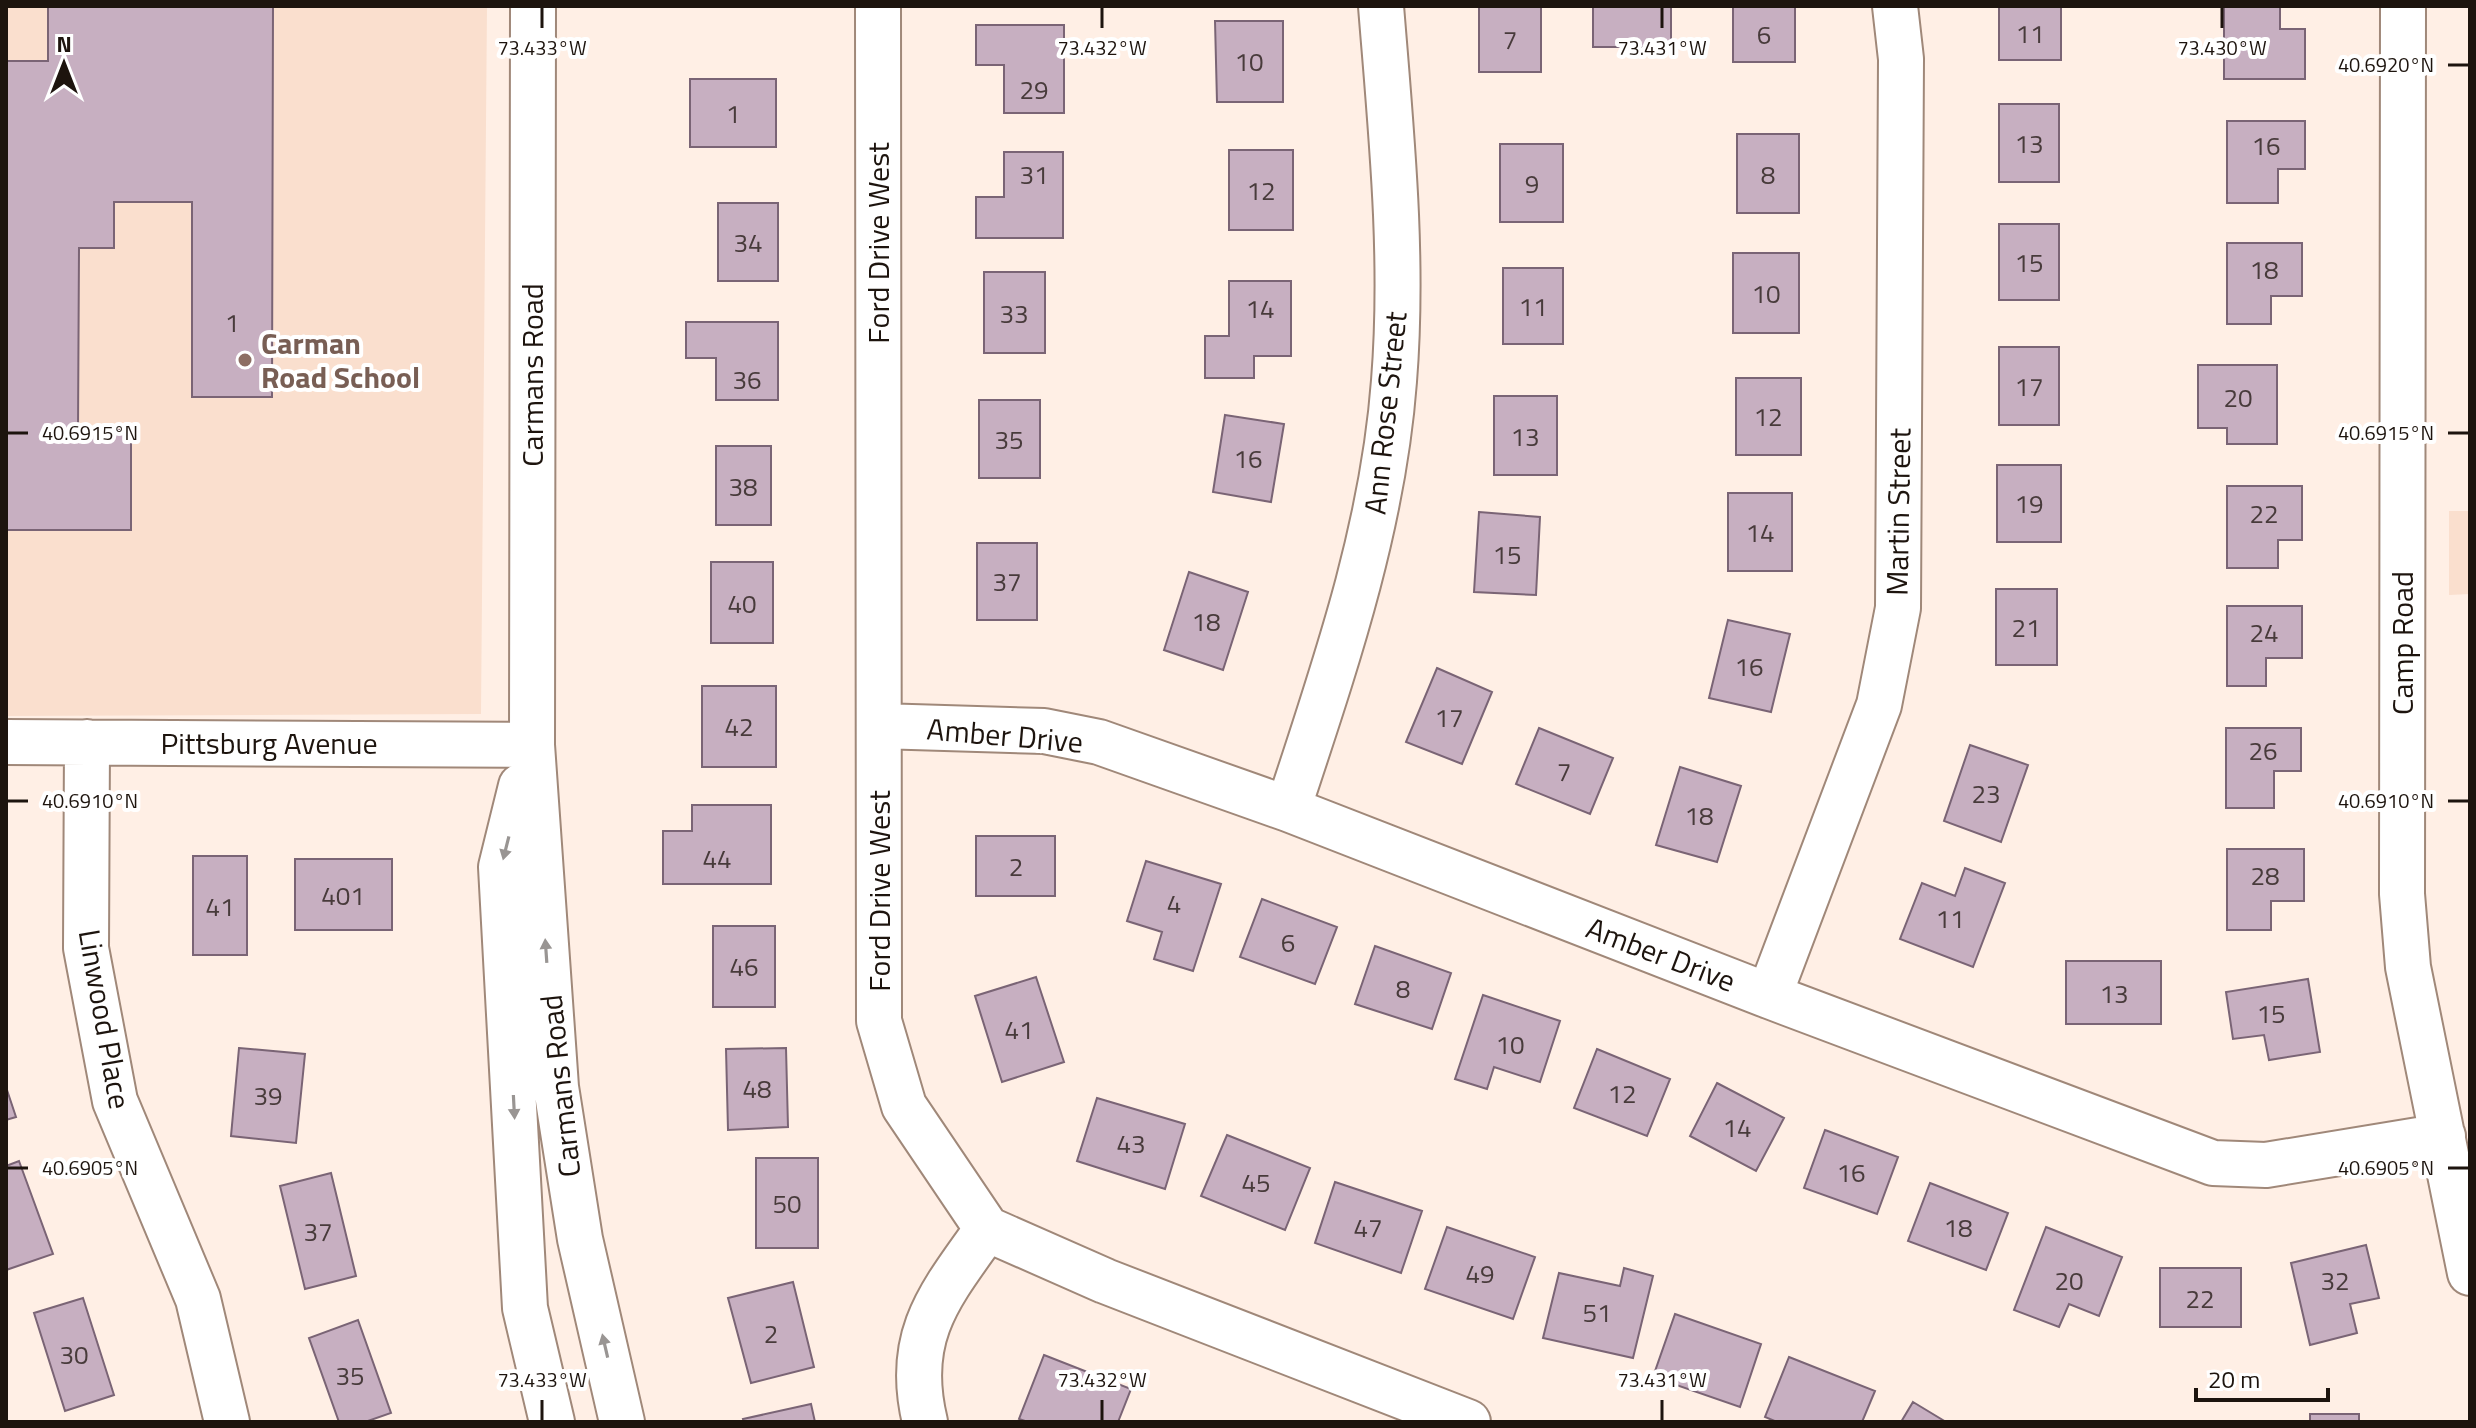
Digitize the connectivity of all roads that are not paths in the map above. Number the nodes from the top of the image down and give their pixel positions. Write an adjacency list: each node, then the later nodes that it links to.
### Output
1 (533, 6): 9 (street, Carmans Road)
2 (878, 6): 6 (street, Ford Drive West)
3 (1381, 6): 10 (street, Ann Rose Street)
4 (1895, 6): 11 (street, Martin Street)
5 (2403, 6): 12 (street, Camp Road)
6 (879, 726): 10 (street, Amber Drive); 13 (street, Ford Drive West)
7 (6, 742): 8 (street, Pittsburg Avenue)
8 (87, 742): 9 (street, Pittsburg Avenue); 15 (street, Linwood Place)
9 (532, 745): 16 (street, Carmans Road, one-way to 16); 17 (street, Carmans Road, one-way to 9)
10 (1288, 809): 11 (street, Amber Drive)
11 (1769, 996): 12 (street, Amber Drive)
12 (2443, 1136): 14 (street, Camp Road)
13 (987, 1229): 18 (street); 19 (street)
14 (2470, 1273)
15 (227, 1422)
16 (552, 1422)
17 (622, 1422)
18 (925, 1422)
19 (1468, 1422)

